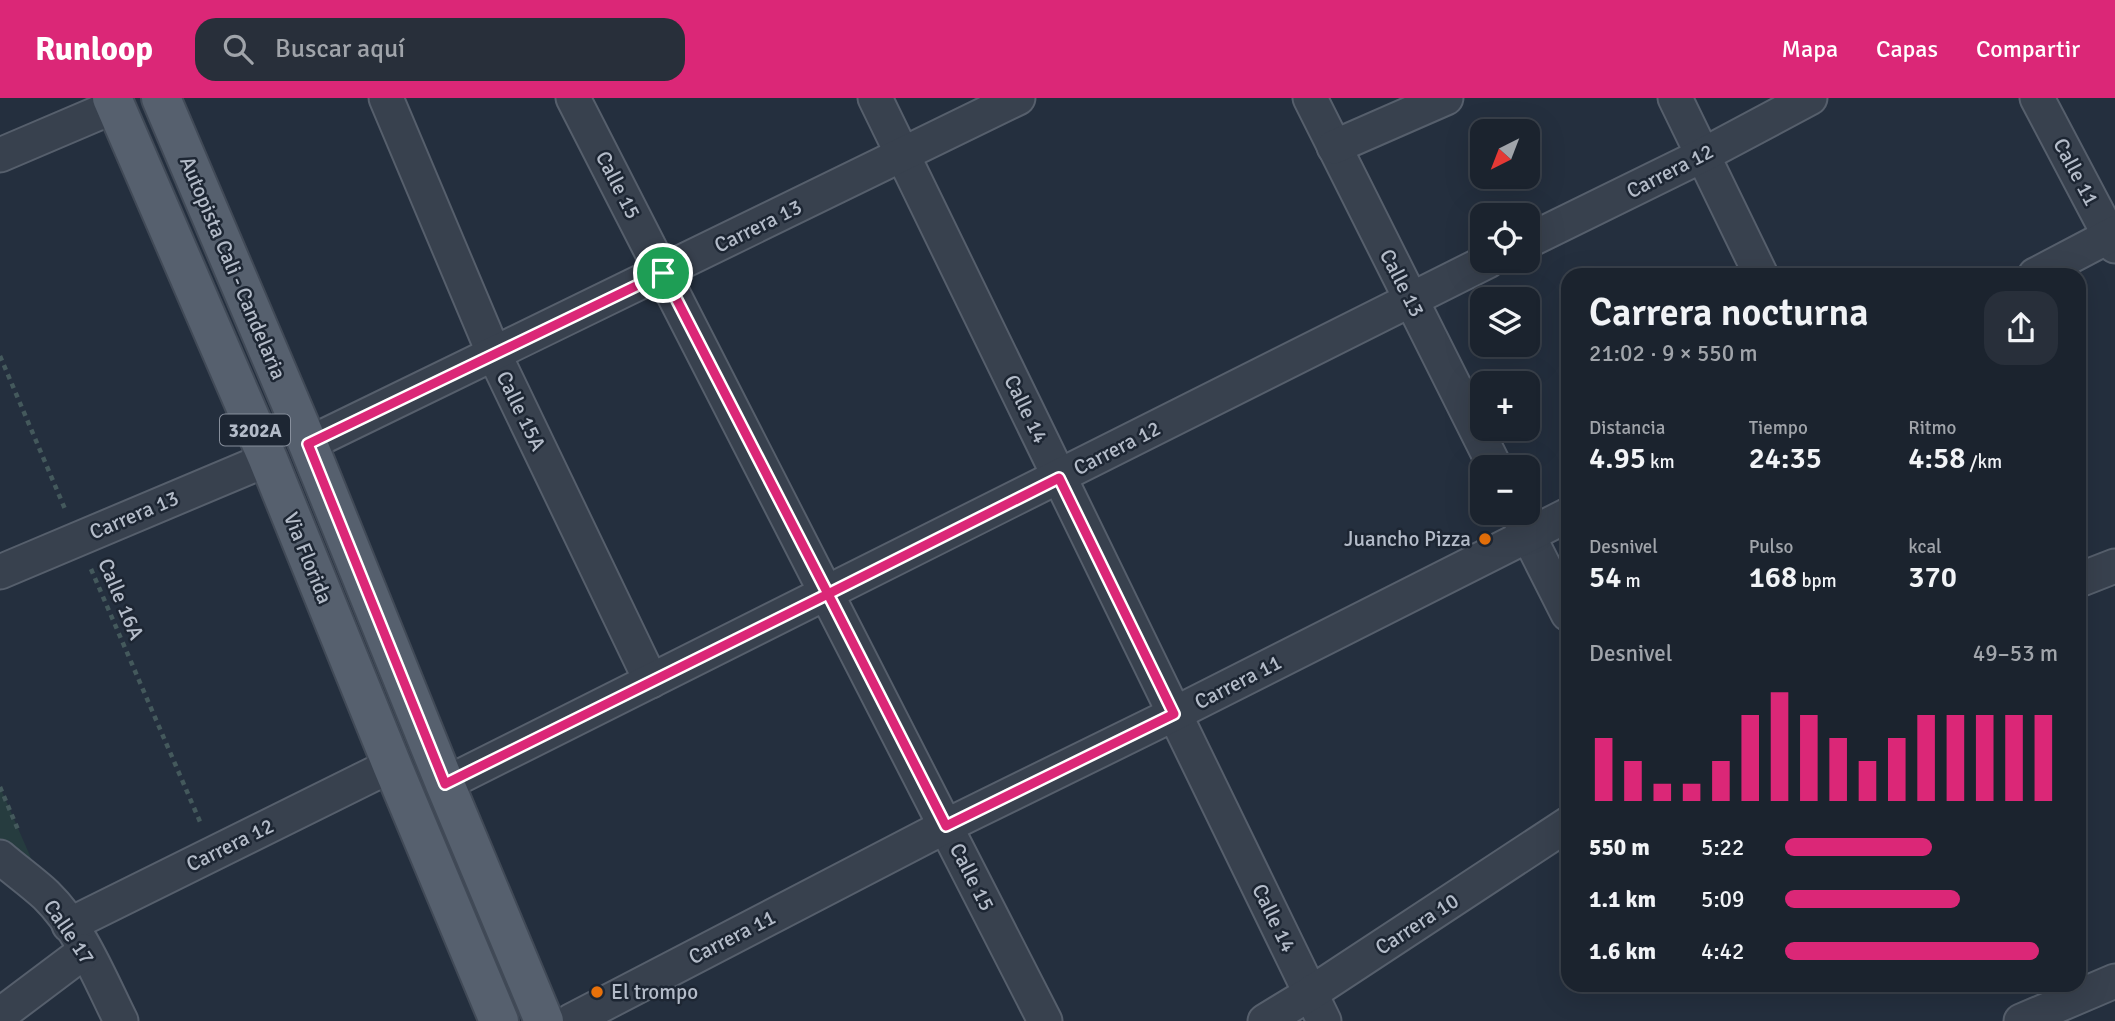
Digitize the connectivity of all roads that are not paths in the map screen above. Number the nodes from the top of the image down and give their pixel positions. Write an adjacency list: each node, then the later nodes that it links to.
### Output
1 (161, 98): 24 (main road, Autopista Cali - Candelaria / 3202A)
2 (386, 98): 23 (street, Calle 15A)
3 (573, 98): 21 (street, Calle 15)
4 (875, 98): 14 (street, Calle 14)
5 (1018, 98): 14 (street, Carrera 13)
6 (1310, 98): 12 (street, Calle 13)
7 (1446, 98): 12 (street)
8 (1675, 98): 15 (street)
9 (1810, 98): 15 (street, Carrera 12)
10 (2037, 98): 17 (street, Calle 11)
11 (113, 102): 13 (street); 26 (main road, Via Florida / 3202A)
12 (1335, 147): 22 (street, Calle 13)
13 (0, 155)
14 (903, 155): 21 (street, Carrera 13); 27 (street, Calle 14)
15 (1703, 155): 16 (street, Carrera 12); 18 (street)
16 (1540, 235)
17 (2113, 238): 19 (street)
18 (1758, 268)
19 (2050, 268)
20 (1470, 270): 22 (street, Carrera 12)
21 (663, 273): 23 (street, Carrera 13); 35 (street, Calle 15)
22 (1410, 299): 25 (street, Calle 13); 27 (street, Carrera 12)
23 (494, 354): 24 (street, Carrera 13); 37 (street, Calle 15A)
24 (308, 444): 40 (main road, Autopista Cali - Candelaria / 3202A)
25 (1488, 455)
26 (268, 459): 33 (street, Carrera 13); 39 (main road, Via Florida / 3202A)
27 (1059, 478): 35 (street, Carrera 12); 38 (street, Calle 14)
28 (1561, 516): 29 (street, Carrera 11)
29 (1540, 521)
30 (1521, 525): 38 (street, Carrera 11)
31 (1524, 525): 36 (street)
32 (2115, 566): 34 (street)
33 (0, 572)
34 (2086, 577)
35 (828, 594): 37 (street, Carrera 12); 41 (street, Calle 15)
36 (1561, 600)
37 (651, 681): 40 (street, Carrera 12)
38 (1174, 714): 41 (street, Carrera 11); 46 (street, Calle 14)
39 (392, 765): 44 (street, Carrera 12); 50 (main road, Via Florida / 3202A)
40 (445, 784): 51 (main road, Autopista Cali - Candelaria / 3202A)
41 (946, 826): 52 (street, Carrera 11); 53 (street, Calle 15)
42 (1561, 829): 46 (street, Carrera 10)
43 (0, 857): 44 (street, Calle 17)
44 (77, 938): 48 (street, Carrera 12); 49 (street, Calle 17)
45 (2115, 981): 47 (street)
46 (1317, 1007): 54 (street, Carrera 10)
47 (2070, 1011): 55 (street)
48 (0, 1015)
49 (121, 1021)
50 (499, 1021)
51 (544, 1021)
52 (571, 1021)
53 (1045, 1021)
54 (1265, 1021)
55 (2021, 1021)

